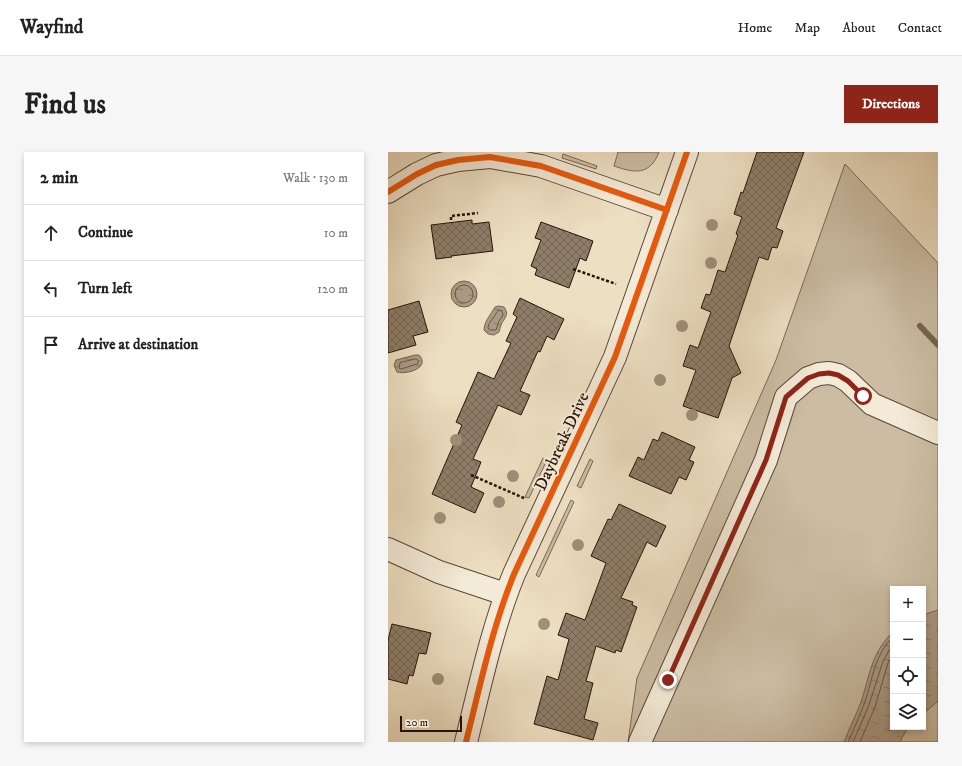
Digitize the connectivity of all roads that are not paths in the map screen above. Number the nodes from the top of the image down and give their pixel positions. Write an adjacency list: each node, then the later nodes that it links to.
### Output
1 (687, 152): 3 (street, Daybreak Drive)
2 (388, 192): 3 (street)
3 (667, 210): 6 (street, Daybreak Drive)
4 (938, 433): 8 (street)
5 (388, 549): 6 (street)
6 (505, 594): 7 (street, Daybreak Drive)
7 (466, 742)
8 (640, 742)

